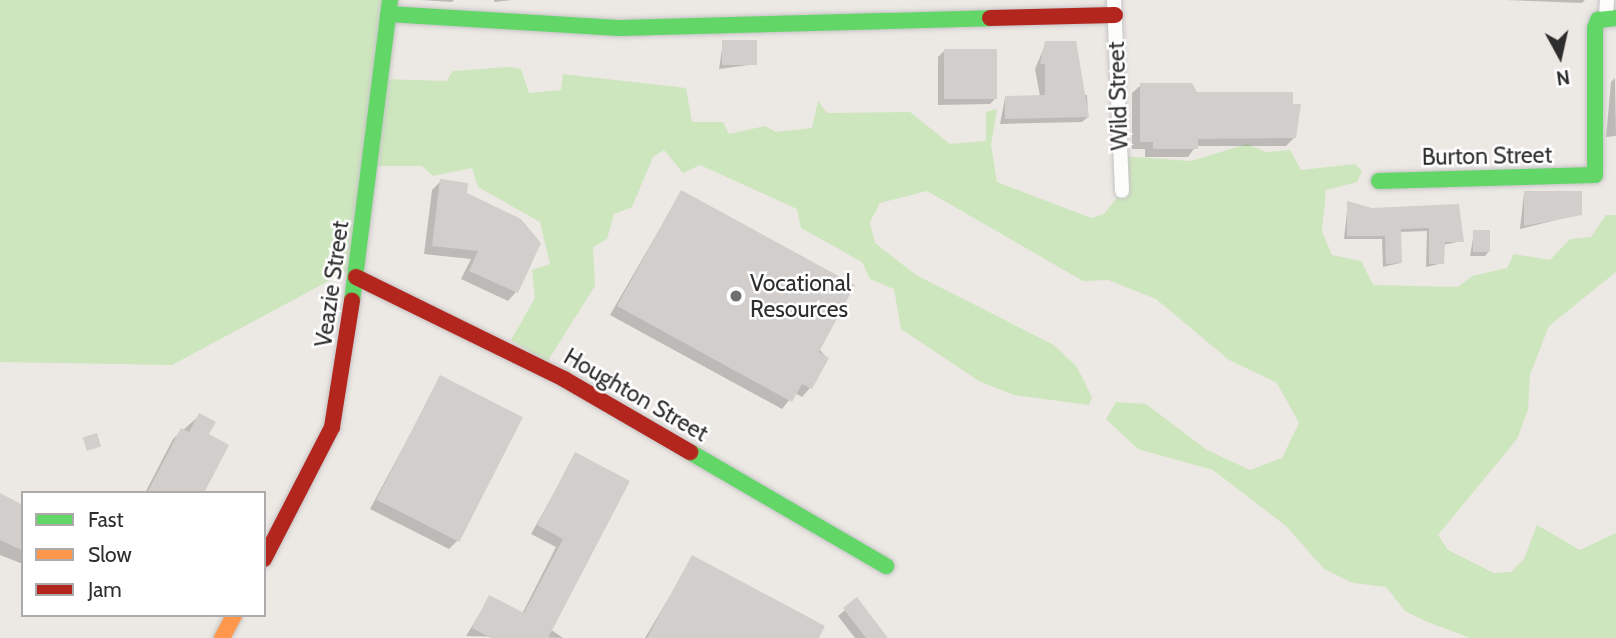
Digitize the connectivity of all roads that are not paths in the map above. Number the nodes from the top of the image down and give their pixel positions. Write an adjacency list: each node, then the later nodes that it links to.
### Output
1 (1607, 0): 4 (street)
2 (389, 7): 3 (street); 7 (street, Veazie Street)
3 (1115, 8): 6 (street, Wild Street)
4 (1611, 18): 5 (street, Burton Street)
5 (1379, 181)
6 (1122, 191)
7 (356, 277): 8 (street, Veazie Street); 9 (street, Houghton Street)
8 (266, 555)
9 (886, 566)
10 (233, 617): 11 (street)
11 (222, 638)

